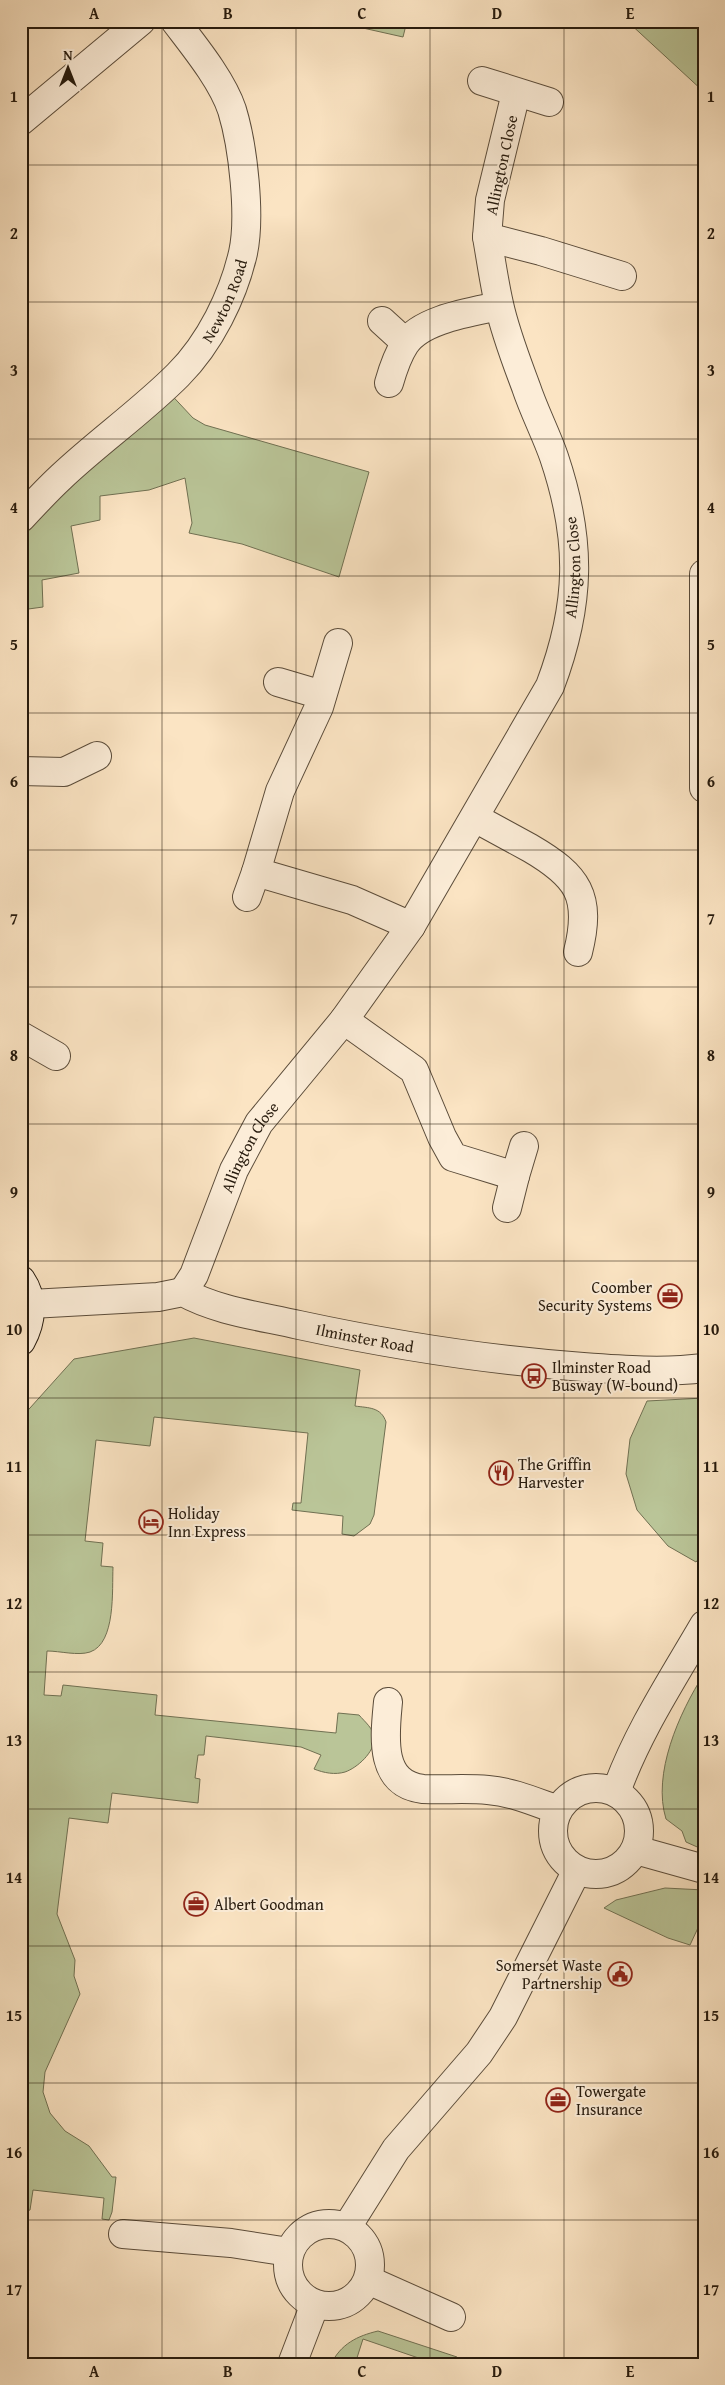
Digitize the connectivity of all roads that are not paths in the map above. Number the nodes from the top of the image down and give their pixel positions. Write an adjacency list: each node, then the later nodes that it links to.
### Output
1 (141, 21): 6 (street)
2 (175, 21): 13 (street, Newton Road)
3 (482, 81): 4 (street, Allington Close)
4 (516, 93): 5 (street, Allington Close); 7 (street, Allington Close)
5 (549, 102)
6 (21, 122)
7 (487, 237): 8 (street, Allington Close); 9 (street, Allington Close)
8 (622, 276)
9 (499, 306): 11 (street); 21 (street, Allington Close)
10 (382, 321): 11 (street)
11 (406, 342): 12 (street)
12 (389, 383)
13 (21, 518)
14 (704, 574): 20 (street)
15 (338, 643): 17 (street)
16 (278, 682): 17 (street)
17 (322, 695): 22 (street)
18 (97, 756): 19 (street)
19 (21, 771)
20 (704, 788)
21 (475, 818): 22 (street, Allington Close); 23 (street)
22 (411, 926): 24 (street, Allington Close)
23 (578, 952)
24 (344, 1020): 28 (street); 31 (street, Allington Close)
25 (21, 1036): 26 (street)
26 (56, 1056)
27 (524, 1146): 28 (street)
28 (515, 1176): 29 (street)
29 (507, 1208)
30 (26, 1292): 31 (street); 32 (street)
31 (183, 1292): 33 (street, Ilminster Road)
32 (21, 1341)
33 (704, 1368)
34 (704, 1625): 36 (street)
35 (388, 1702): 37 (street)
36 (616, 1792): 37 (street); 38 (street)
37 (558, 1810): 40 (street)
38 (636, 1850): 39 (street); 40 (street)
39 (704, 1868)
40 (577, 1870): 41 (street)
41 (347, 2227): 43 (street); 44 (street)
42 (123, 2234): 43 (street)
43 (289, 2252): 45 (street)
44 (368, 2280): 45 (street); 46 (street)
45 (315, 2304): 47 (street)
46 (451, 2317)
47 (292, 2364)

